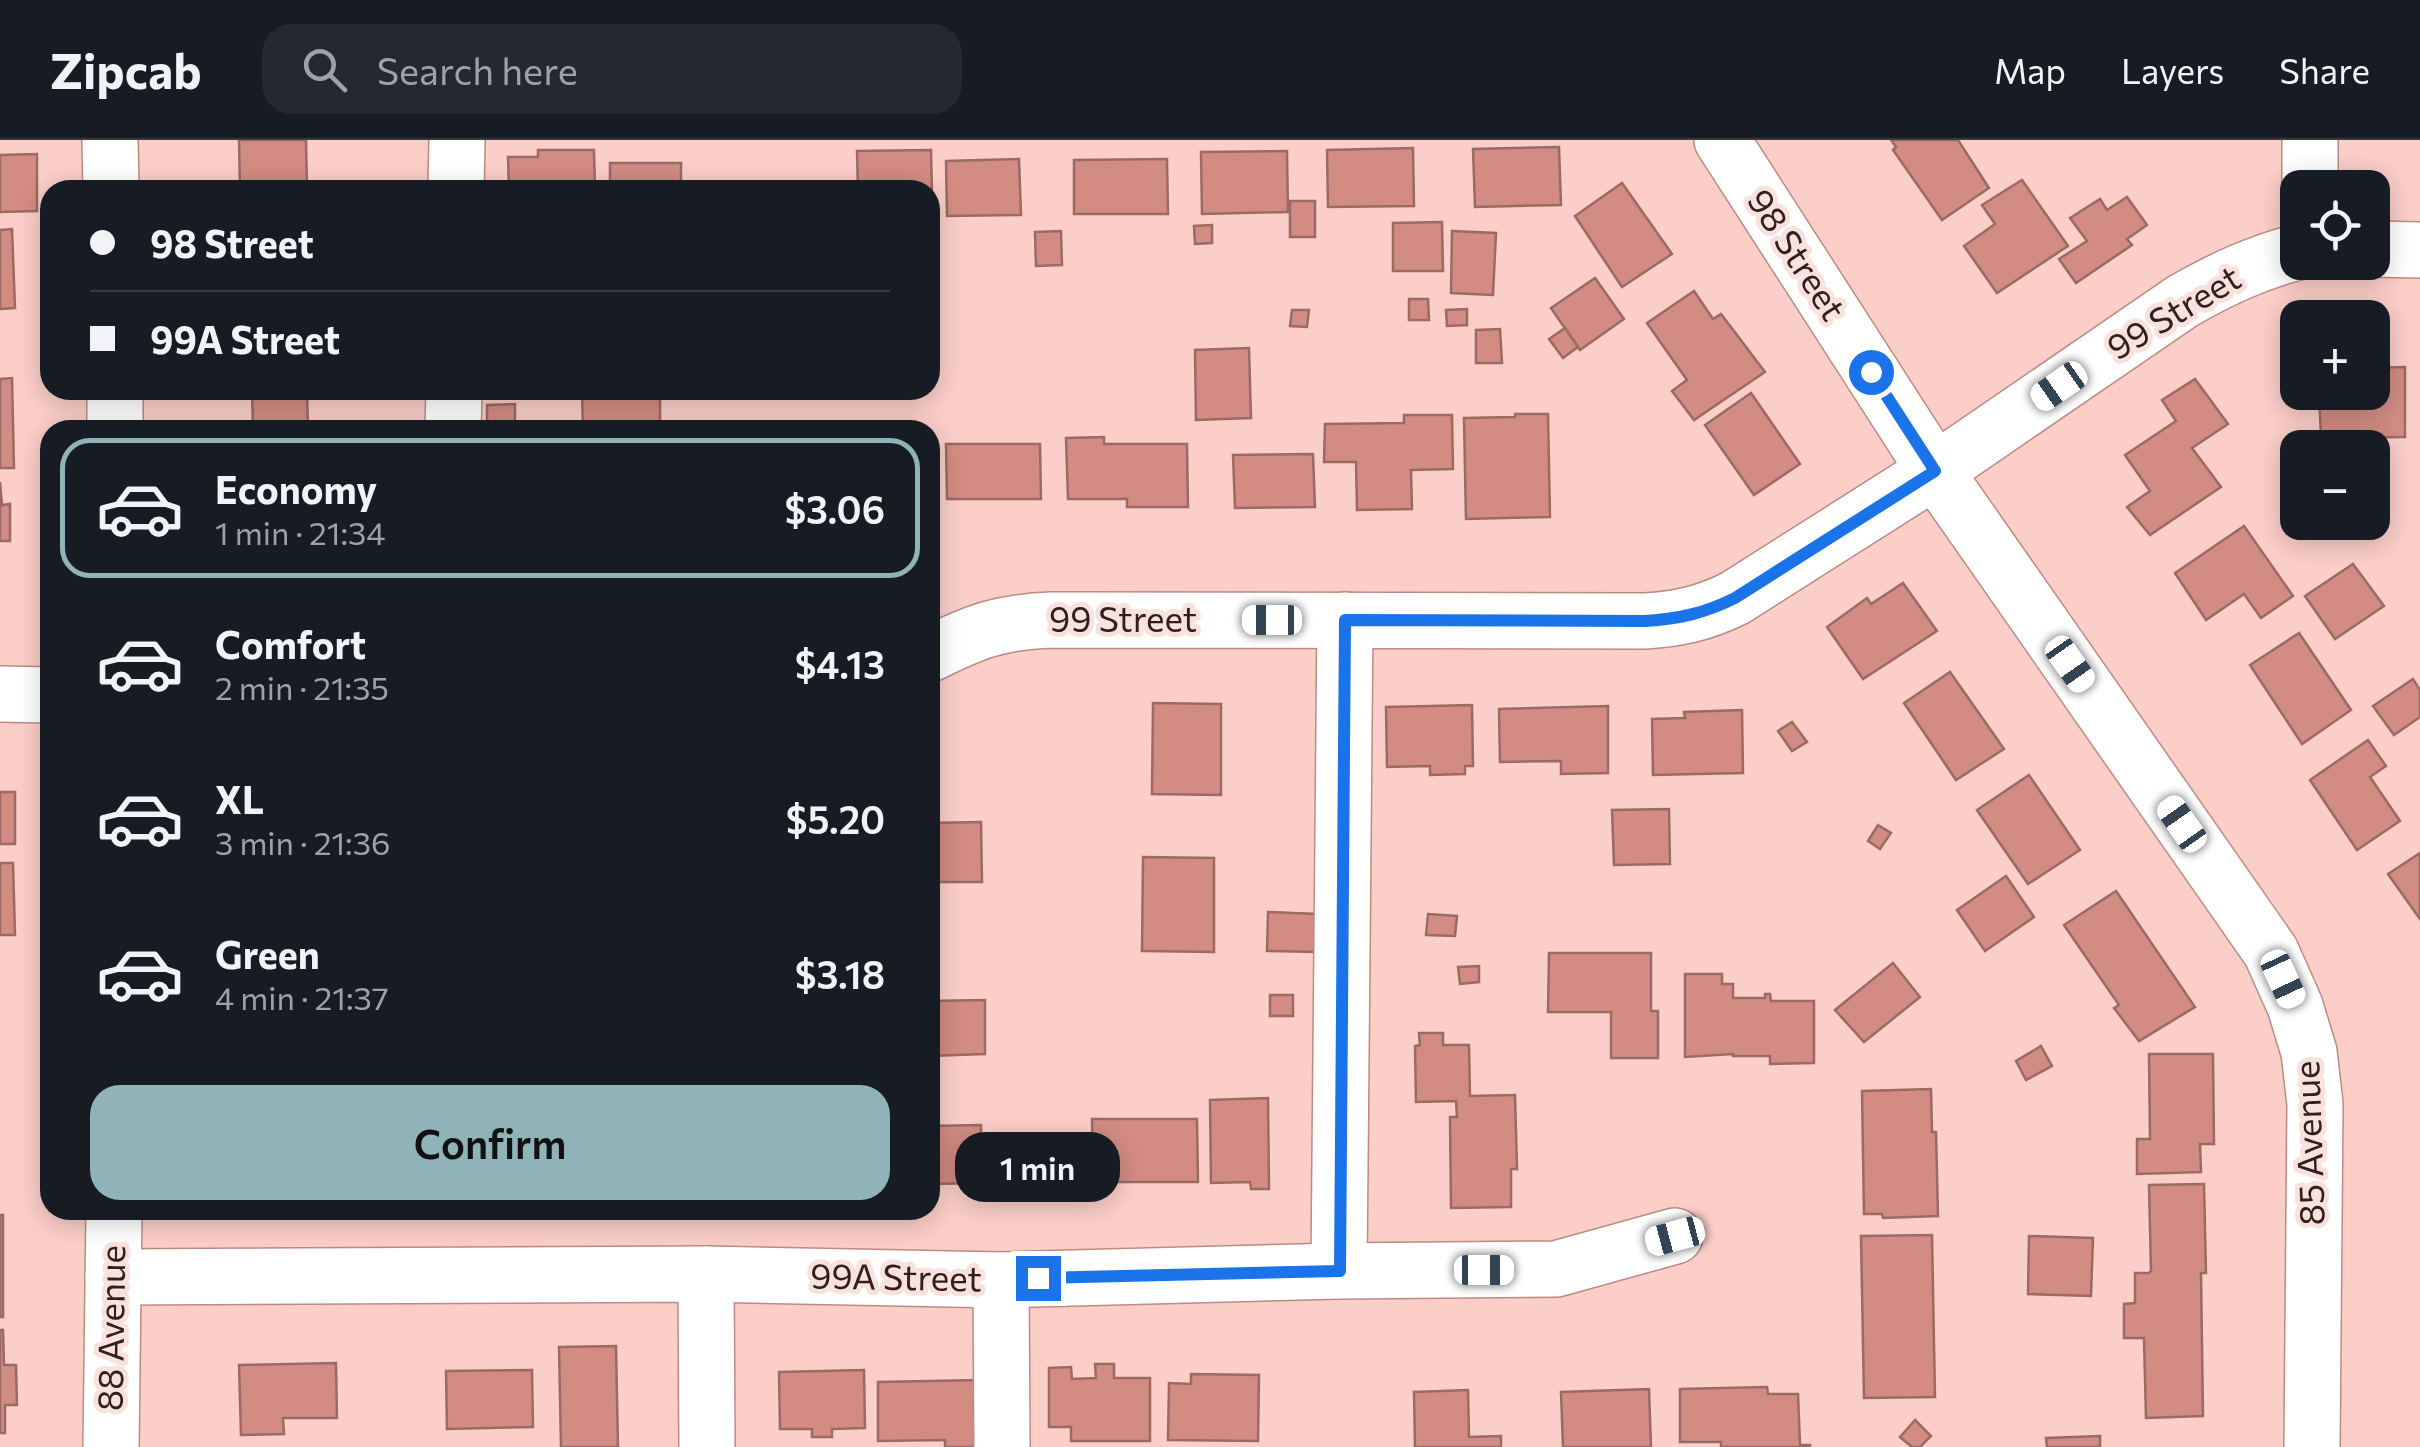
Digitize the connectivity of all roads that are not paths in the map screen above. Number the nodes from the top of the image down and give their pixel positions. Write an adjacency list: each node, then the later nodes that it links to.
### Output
1 (110, 140): 6 (street)
2 (457, 140): 7 (street)
3 (1722, 140): 11 (street, 98 Street)
4 (2310, 140): 5 (street)
5 (2310, 170)
6 (111, 180)
7 (456, 180)
8 (2390, 249): 9 (street)
9 (2420, 250)
10 (2280, 257): 11 (street, 99 Street)
11 (1935, 471): 12 (street, 99 Street); 25 (street, 85 Avenue)
12 (1345, 620): 13 (street, 99 Street); 18 (street)
13 (940, 650)
14 (0, 694): 15 (street)
15 (40, 694)
16 (114, 1220): 20 (street, 88 Avenue)
17 (1675, 1236): 18 (street, 99A Street)
18 (1340, 1271): 21 (street, 99A Street)
19 (706, 1274): 20 (street, 99A Street); 21 (street, 99A Street); 23 (street)
20 (113, 1277): 22 (street, 88 Avenue)
21 (1001, 1280): 24 (street)
22 (111, 1447)
23 (708, 1447)
24 (1002, 1447)
25 (2312, 1447)

